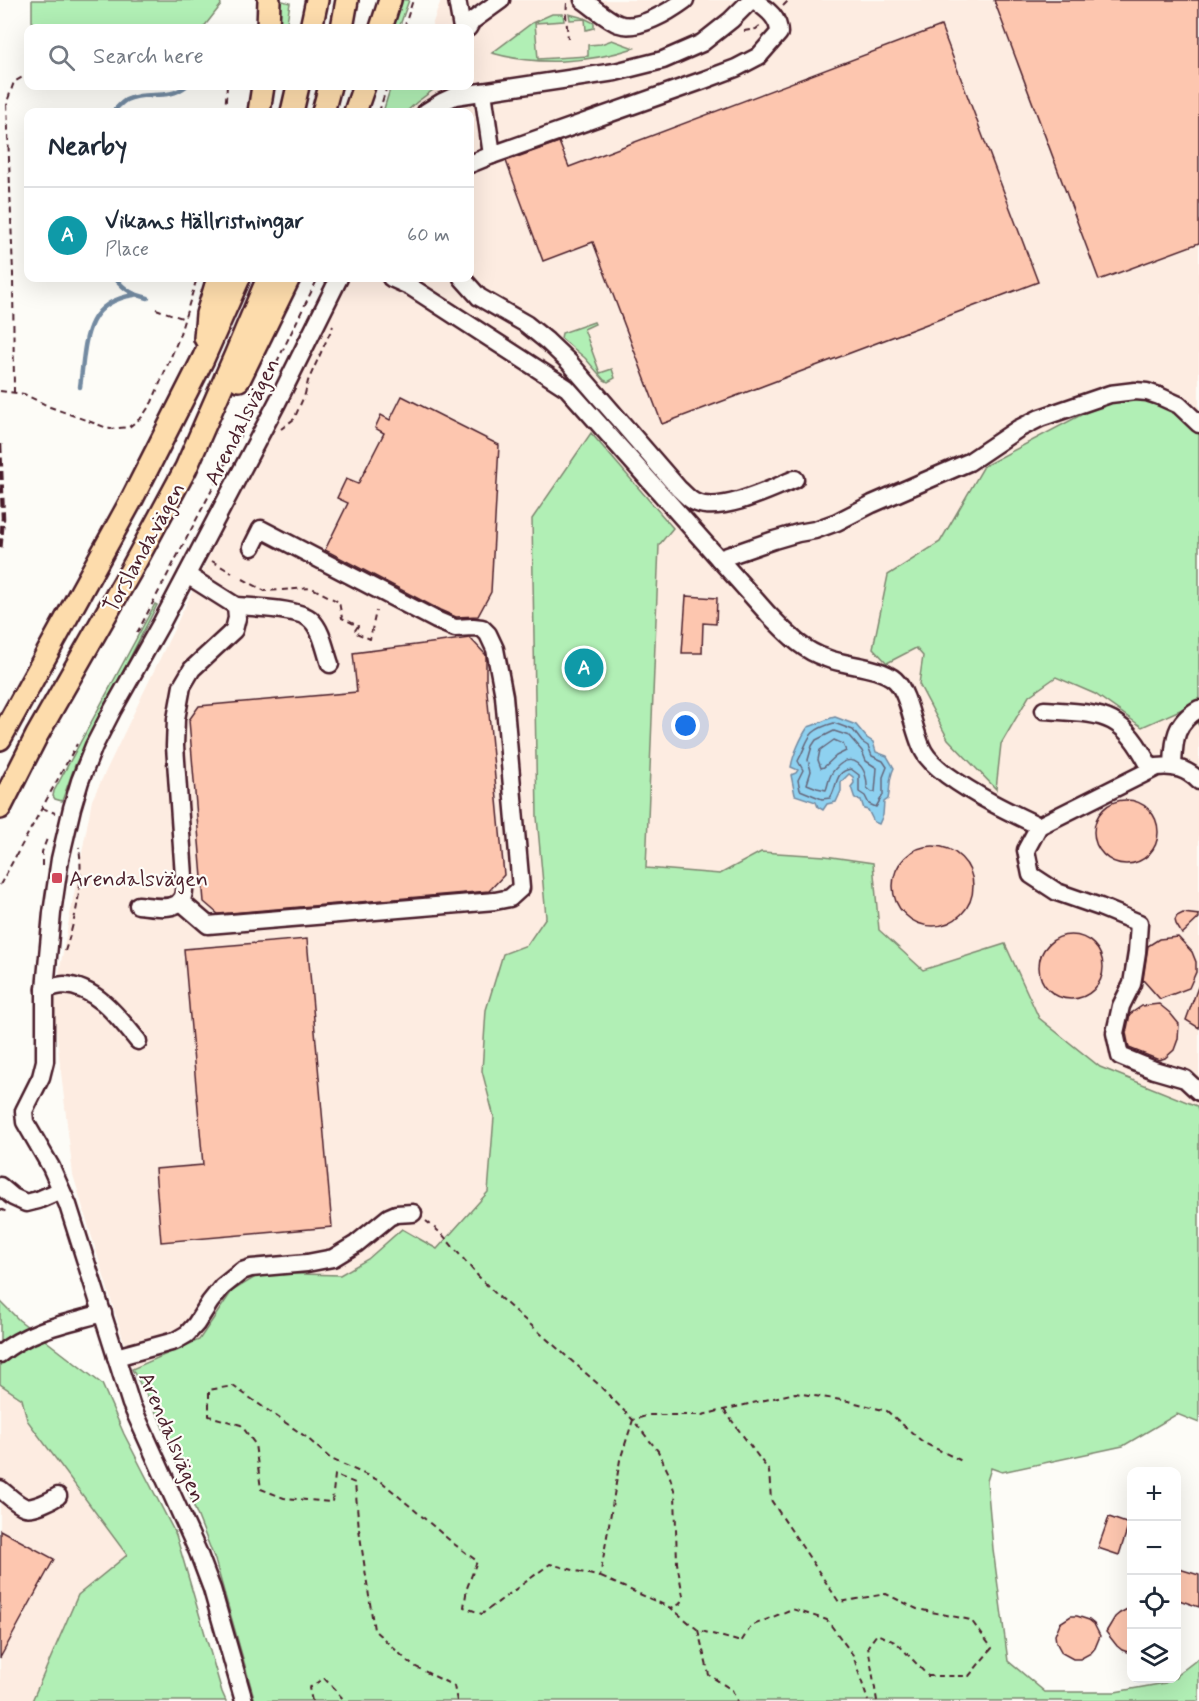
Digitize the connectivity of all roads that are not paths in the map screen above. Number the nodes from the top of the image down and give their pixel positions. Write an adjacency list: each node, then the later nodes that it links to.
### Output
1 (269, 0): 10 (main road)
2 (317, 0): 11 (main road)
3 (347, 0): 12 (main road)
4 (390, 0): 13 (main road)
5 (457, 0): 14 (street)
6 (501, 0): 15 (street)
7 (583, 0): 8 (street)
8 (685, 0)
9 (753, 0): 16 (street); 27 (street)
10 (268, 24)
11 (312, 24)
12 (343, 24)
13 (382, 24)
14 (461, 24)
15 (470, 24)
16 (475, 88): 27 (street)
17 (262, 90): 22 (main road)
18 (297, 90): 23 (main road)
19 (329, 90): 24 (main road)
20 (363, 90): 25 (main road)
21 (470, 90): 26 (street)
22 (260, 108)
23 (293, 108)
24 (324, 108)
25 (356, 108)
26 (432, 108)
27 (492, 155): 28 (street)
28 (474, 162)
29 (217, 282): 36 (main road)
30 (237, 282): 36 (main road, Torslandavägen)
31 (266, 282): 38 (main road, Torslandavägen)
32 (287, 282): 38 (main road)
33 (337, 282): 42 (street, Arendalsvägen)
34 (400, 282): 41 (street)
35 (465, 282): 39 (street)
36 (203, 359): 47 (main road, Torslandavägen)
37 (1199, 424): 41 (street)
38 (186, 468): 51 (main road, Torslandavägen)
39 (795, 479)
40 (252, 547): 53 (street)
41 (719, 559): 52 (street)
42 (187, 574): 43 (street); 55 (street, Arendalsvägen)
43 (236, 606): 44 (street); 53 (street)
44 (330, 664)
45 (1199, 709): 48 (street)
46 (1044, 710): 49 (street)
47 (0, 739)
48 (1173, 766): 49 (street); 50 (street)
49 (1151, 769): 52 (street)
50 (1199, 782)
51 (0, 808)
52 (1039, 826): 57 (street)
53 (180, 901): 54 (street)
54 (138, 905)
55 (45, 989): 56 (street); 59 (street, Arendalsvägen)
56 (138, 1041)
57 (1199, 1092)
58 (0, 1186): 59 (street)
59 (61, 1190): 61 (street, Arendalsvägen)
60 (413, 1213): 63 (street)
61 (103, 1313): 62 (street); 63 (street, Arendalsvägen)
62 (0, 1354)
63 (116, 1358): 66 (street, Arendalsvägen)
64 (0, 1489): 65 (street)
65 (58, 1496)
66 (244, 1701)

